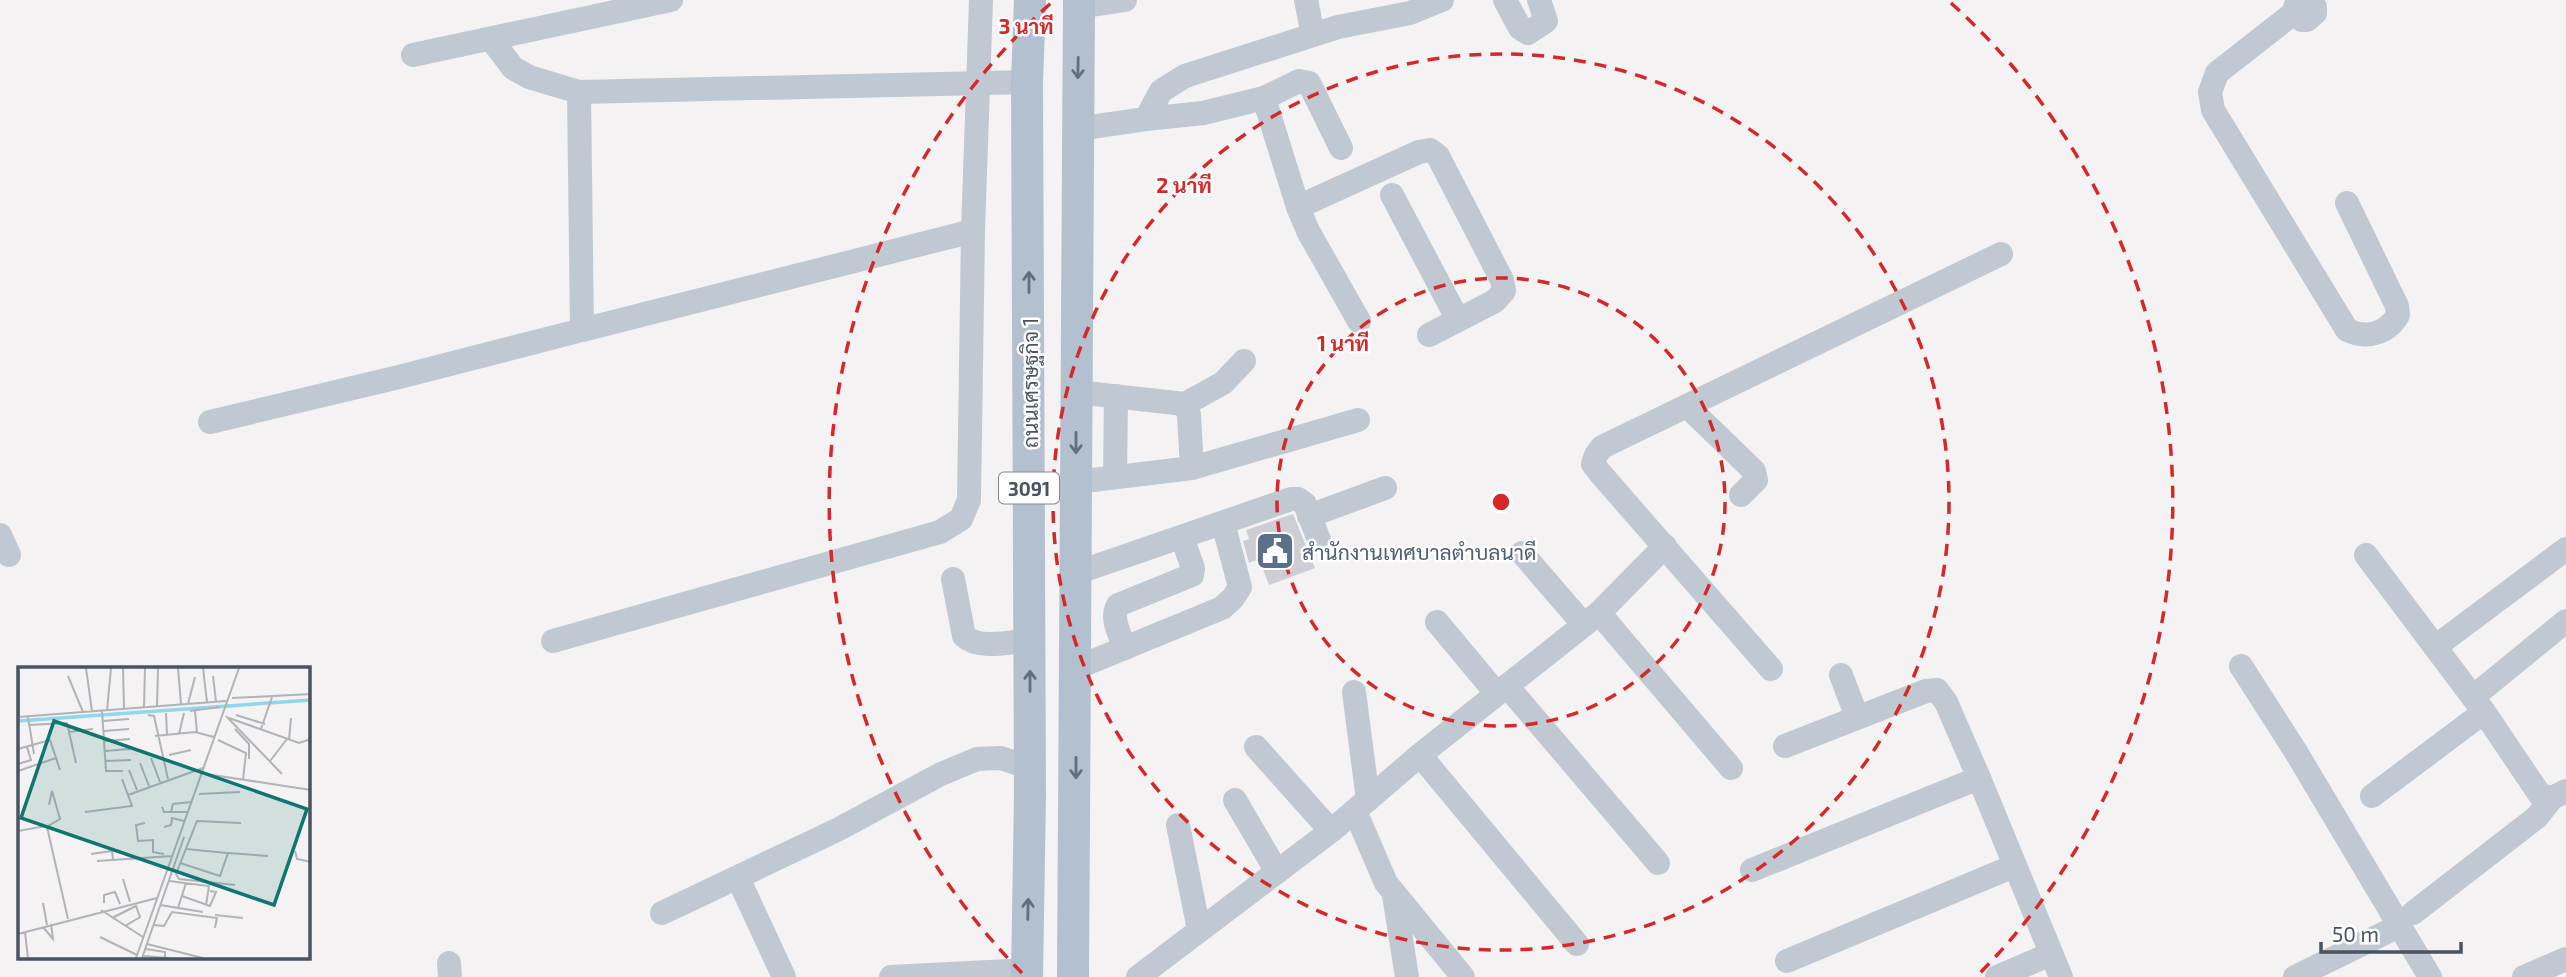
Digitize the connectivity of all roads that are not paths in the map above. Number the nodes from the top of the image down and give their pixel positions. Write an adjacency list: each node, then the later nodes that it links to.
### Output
1 (671, 0): 12 (street)
2 (982, 0): 15 (street)
3 (1030, 0): 14 (main road, ถนนเศรษฐกิจ 1 / 3091)
4 (1125, 0): 9 (street)
5 (1306, 0): 11 (street)
6 (1442, 0): 11 (street)
7 (1504, 0): 8 (street)
8 (1539, 0)
9 (1079, 4): 19 (main road, 3091, one-way to 19)
10 (2309, 4): 22 (street)
11 (1313, 35): 18 (street)
12 (491, 39): 13 (street); 16 (street)
13 (413, 55)
14 (1027, 82): 15 (street); 55 (main road, ถนนเศรษฐกิจ 1 / 3091, one-way to 14)
15 (980, 83): 16 (street); 24 (street)
16 (579, 92): 28 (street)
17 (1264, 98): 18 (street); 20 (street); 23 (street)
18 (1146, 119): 19 (street)
19 (1077, 129): 31 (main road, 3091)
20 (1341, 148)
21 (1392, 195): 26 (street)
22 (2347, 203)
23 (1298, 207): 26 (street); 27 (street)
24 (973, 231): 28 (street); 56 (street)
25 (2001, 254): 34 (street)
26 (1458, 320): 29 (street)
27 (1359, 321)
28 (582, 330): 36 (street)
29 (1429, 335)
30 (1244, 360): 33 (street)
31 (1076, 392): 32 (street); 39 (main road, 3091, one-way to 39)
32 (1116, 396): 33 (street); 38 (street)
33 (1185, 404): 37 (street)
34 (1687, 406): 41 (street); 46 (street)
35 (1358, 420): 37 (street)
36 (210, 422)
37 (1192, 468): 38 (street)
38 (1115, 477): 39 (street)
39 (1076, 482): 50 (main road, 3091)
40 (1385, 488): 42 (street)
41 (1741, 495)
42 (1309, 516): 43 (street); 45 (street)
43 (1223, 523): 44 (street); 58 (street)
44 (1182, 537): 50 (street); 58 (street)
45 (1319, 540)
46 (1665, 545): 52 (street); 61 (street)
47 (2566, 549): 57 (street)
48 (1522, 553): 52 (street)
49 (2366, 555): 57 (street)
50 (1076, 573): 60 (main road, 3091)
51 (953, 579): 55 (street)
52 (1591, 619): 63 (street); 71 (street)
53 (2566, 621): 65 (street)
54 (1437, 622): 63 (street)
55 (1030, 640): 70 (main road, ถนนเศรษฐกิจ 1 / 3091, one-way to 55)
56 (552, 641)
57 (2435, 647): 65 (street)
58 (1125, 648): 60 (street)
59 (2241, 666): 86 (street)
60 (1076, 668): 95 (main road, 3091, one-way to 95)
61 (1771, 669)
62 (1841, 675): 66 (street)
63 (1502, 690): 69 (street); 79 (street)
64 (1354, 692): 76 (street)
65 (2479, 705): 73 (street); 74 (street)
66 (1857, 718): 67 (street); 72 (street)
67 (1785, 746)
68 (1256, 747): 78 (street)
69 (1420, 755): 76 (street); 88 (street)
70 (1030, 768): 83 (street); 92 (main road, ถนนเศรษฐกิจ 1 / 3091, one-way to 70)
71 (1731, 768)
72 (1979, 778): 80 (street); 81 (street)
73 (2559, 794): 86 (street)
74 (2372, 796)
75 (1235, 800): 82 (street)
76 (1362, 805): 78 (street); 84 (street)
77 (1178, 825): 87 (street)
78 (1331, 831): 82 (street)
79 (1658, 863)
80 (2014, 866): 89 (street); 91 (street)
81 (1752, 870)
82 (1277, 872): 87 (street)
83 (738, 878): 85 (street); 93 (street)
84 (1394, 895): 97 (street); 98 (street)
85 (662, 913)
86 (2407, 919): 101 (street); 102 (street)
87 (1199, 930): 96 (street)
88 (1577, 944)
89 (2051, 954): 99 (street); 100 (street)
90 (2566, 959): 103 (street)
91 (1787, 961)
92 (1027, 973): 94 (street)
93 (784, 977)
94 (891, 977)
95 (1073, 977)
96 (1138, 977)
97 (1407, 977)
98 (1463, 977)
99 (1997, 977)
100 (2061, 977)
101 (2295, 977)
102 (2430, 977)
103 (2524, 977)

